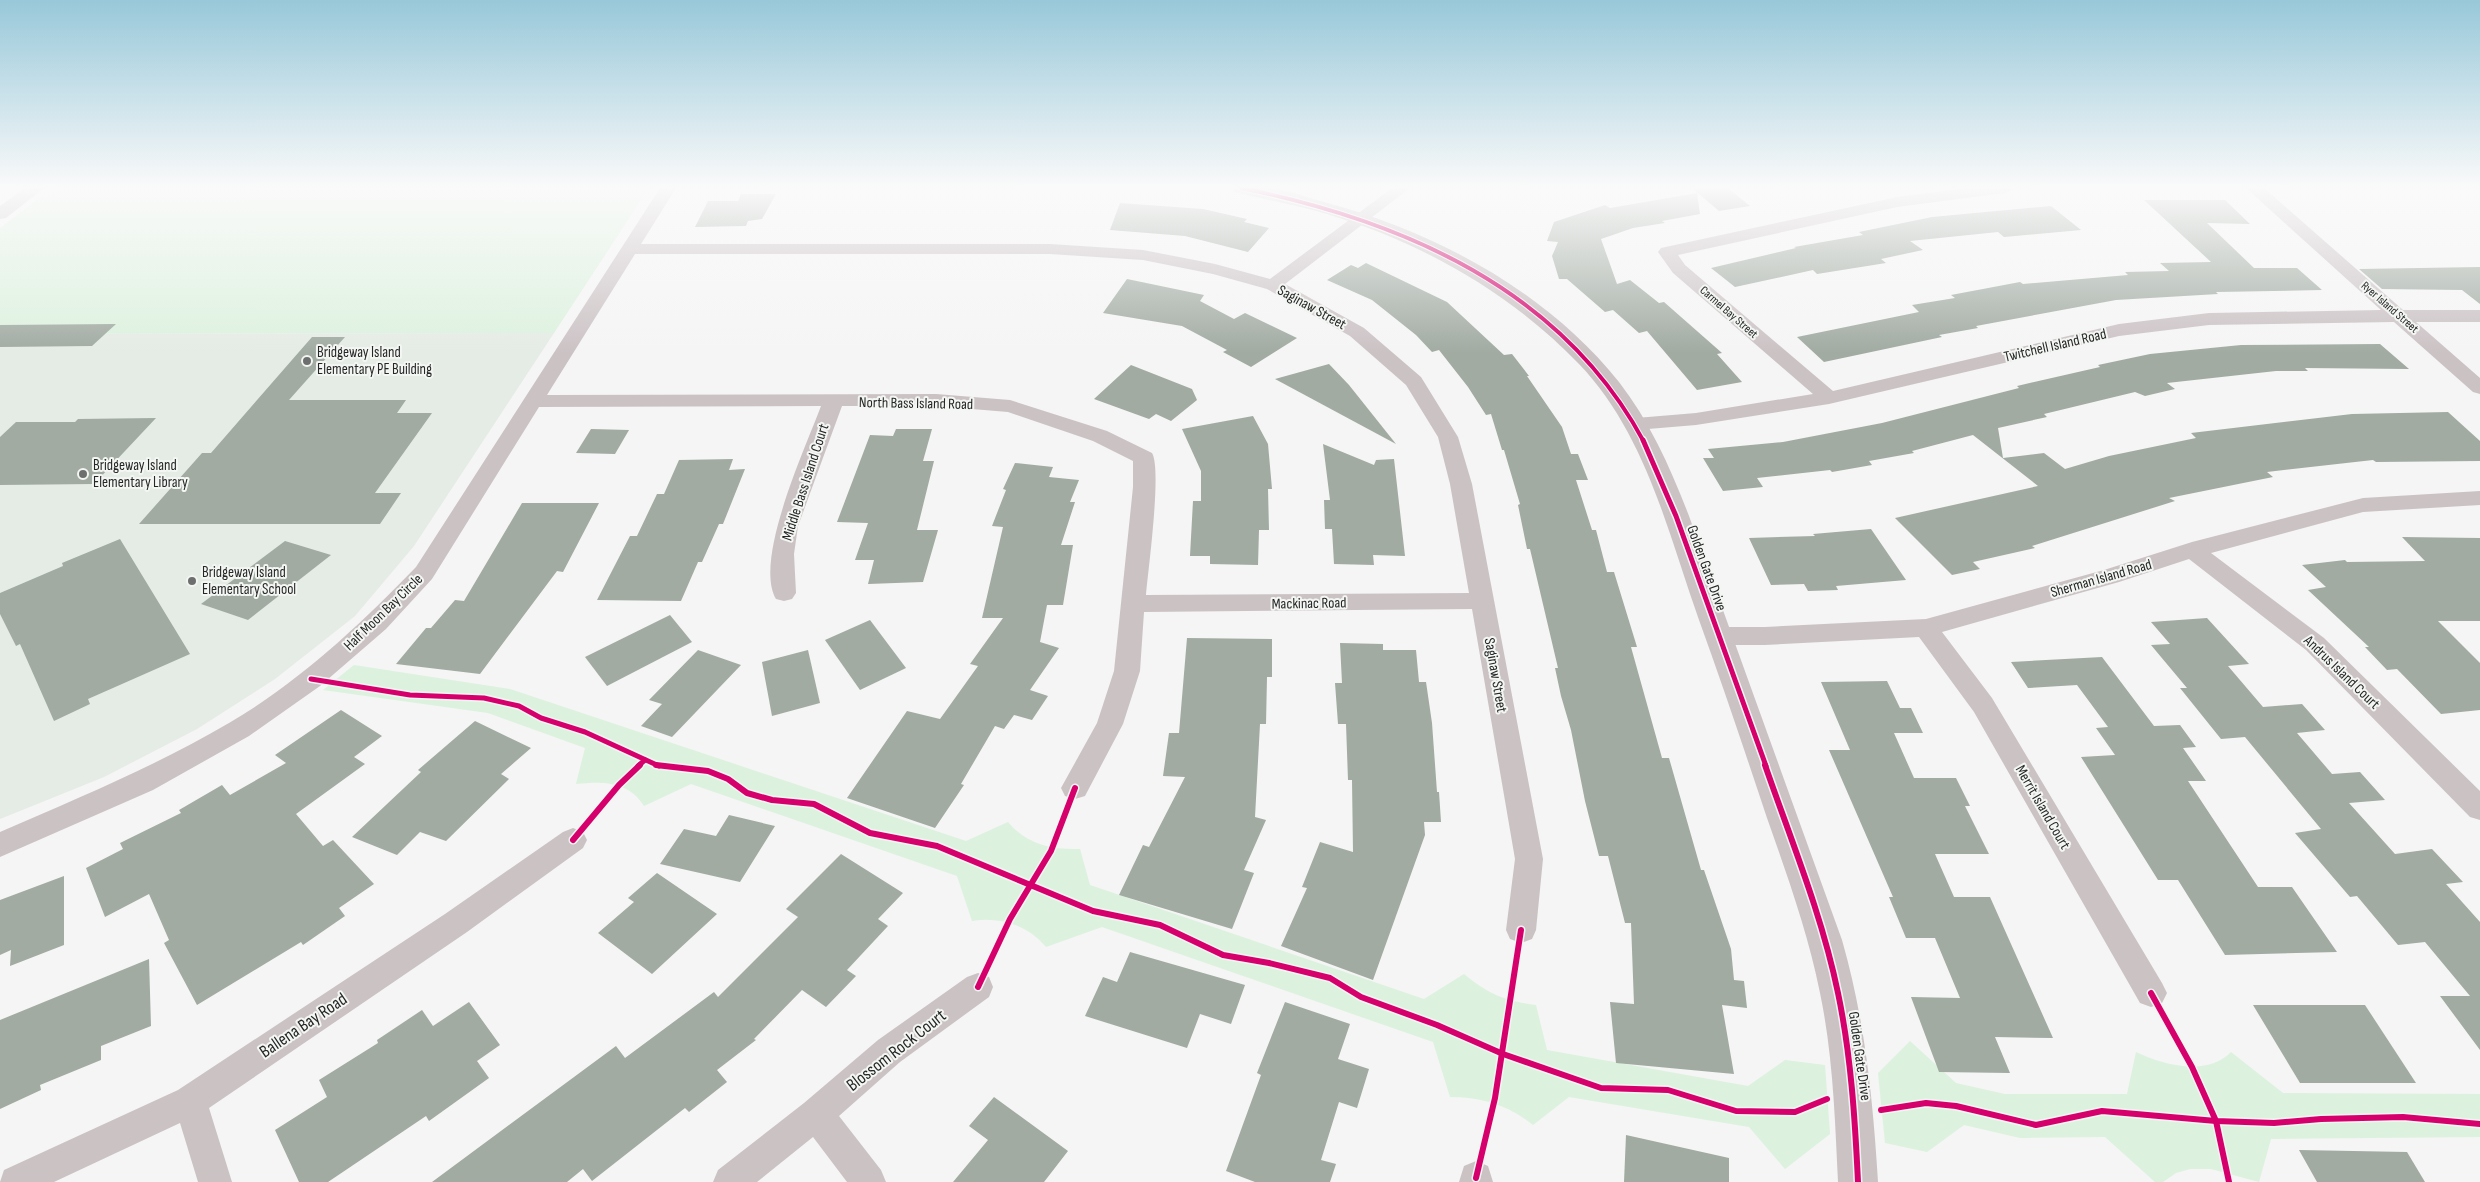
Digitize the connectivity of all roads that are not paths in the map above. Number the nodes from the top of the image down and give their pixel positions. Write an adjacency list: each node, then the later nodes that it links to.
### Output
1 (633, 243): 6 (street, Half Moon Bay Circle)
2 (1328, 243): 7 (street)
3 (1419, 243): 14 (street, Golden Gate Drive)
4 (1707, 243): 11 (street, Carmel Bay Street)
5 (2317, 243): 8 (street, Ryer Island Street)
6 (629, 249): 7 (street, Saginaw Street); 12 (street, Half Moon Bay Circle)
7 (1273, 285): 18 (street, Saginaw Street)
8 (2400, 316): 9 (street, Twitchell Island Road); 10 (street, Ryer Island Street); 11 (street, Twitchell Island Road)
9 (2480, 316)
10 (2480, 388)
11 (1829, 398): 14 (street, Twitchell Island Road)
12 (532, 401): 13 (street, North Bass Island Road); 25 (street, Half Moon Bay Circle)
13 (833, 402): 17 (street, Middle Bass Island Court); 19 (street, North Bass Island Road)
14 (1636, 424): 21 (street, Golden Gate Drive)
15 (2480, 498): 16 (street, Sherman Island Road)
16 (2192, 550): 20 (street, Sherman Island Road); 23 (street, Andrus Island Court)
17 (784, 594)
18 (1483, 601): 19 (street, Mackinac Road); 26 (street, Saginaw Street)
19 (1134, 604): 22 (street)
20 (1926, 628): 21 (street, Sherman Island Road); 28 (street, Merrit Island Court)
21 (1719, 636): 35 (street, Golden Gate Drive)
22 (1075, 788)
23 (2480, 809)
24 (573, 840): 29 (street, Ballena Bay Road)
25 (0, 845)
26 (1521, 930)
27 (978, 987): 30 (street, Blossom Rock Court)
28 (2151, 992)
29 (190, 1101): 31 (street, Ballena Bay Road); 32 (street)
30 (816, 1114): 33 (street, Blossom Rock Court); 34 (street)
31 (16, 1182)
32 (216, 1182)
33 (730, 1182)
34 (869, 1182)
35 (1858, 1182)

